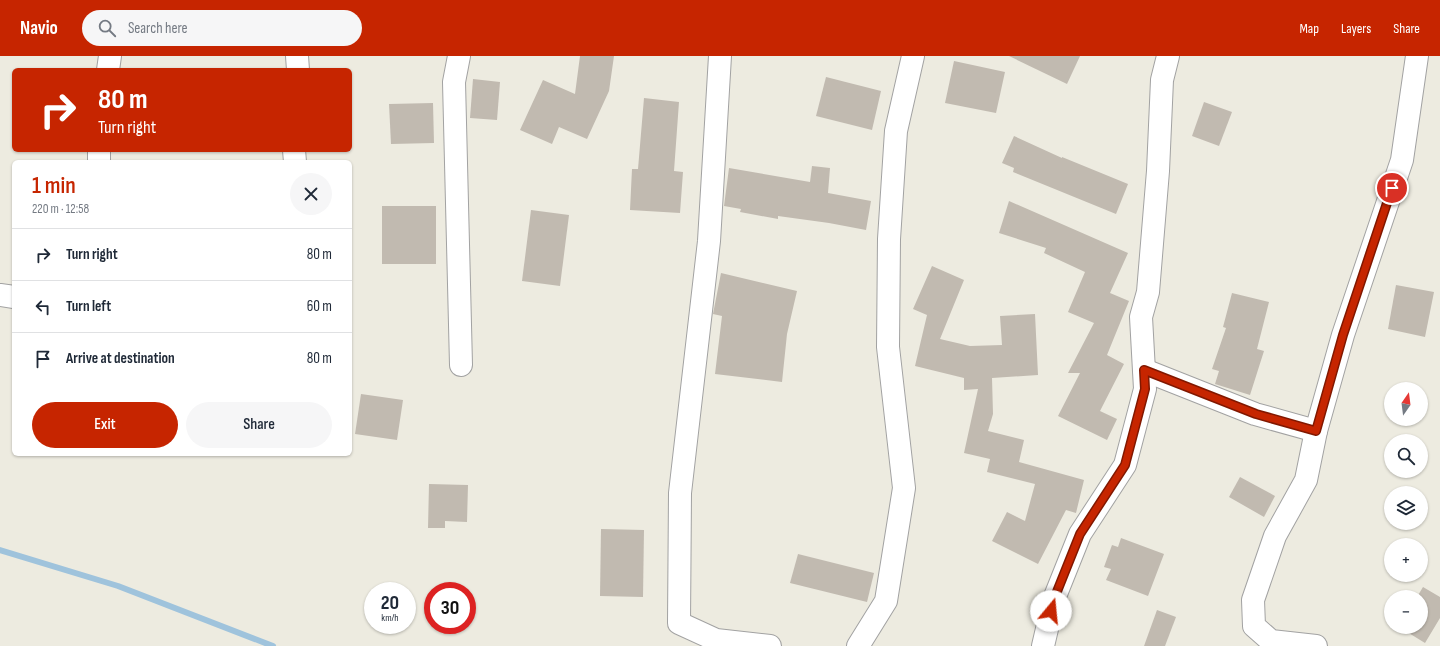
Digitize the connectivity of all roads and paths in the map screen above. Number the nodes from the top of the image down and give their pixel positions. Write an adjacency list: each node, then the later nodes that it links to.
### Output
1 (110, 56): 8 (street)
2 (297, 56): 9 (street)
3 (459, 56): 12 (street)
4 (720, 56): 15 (street)
5 (912, 56): 16 (street)
6 (1168, 56): 13 (street)
7 (1417, 56): 14 (street)
8 (108, 68)
9 (298, 68)
10 (0, 295): 11 (street)
11 (12, 297)
12 (461, 365)
13 (1144, 370): 14 (street); 17 (street)
14 (1316, 431): 18 (street)
15 (770, 646)
16 (858, 646)
17 (1043, 646)
18 (1316, 646)

